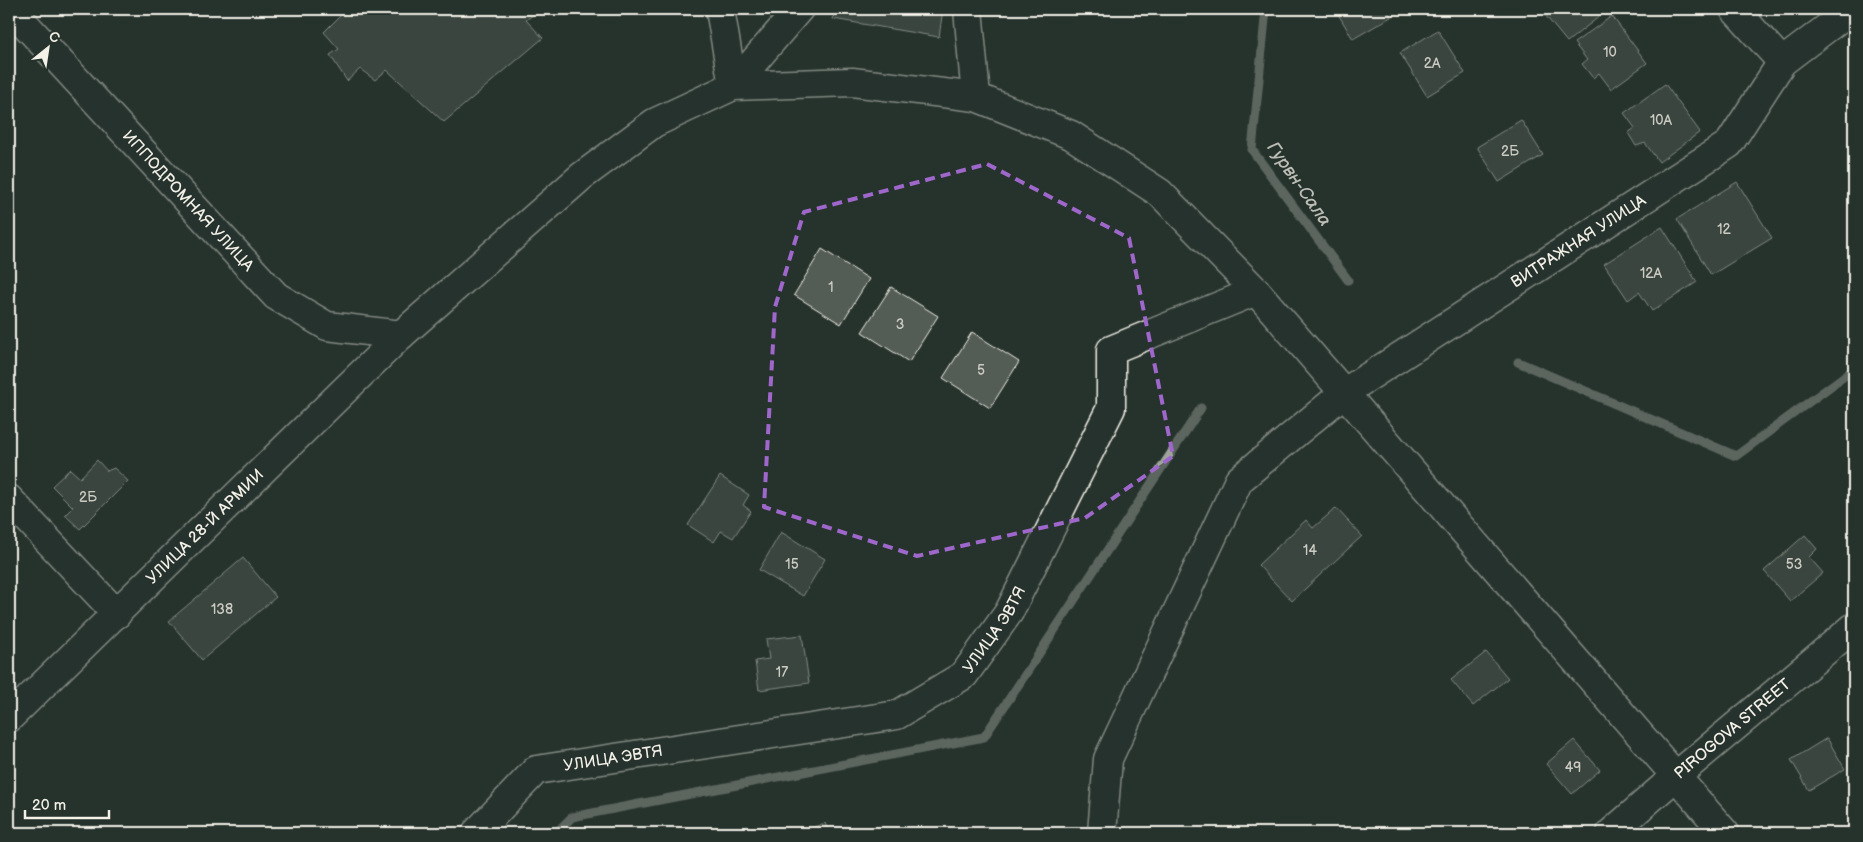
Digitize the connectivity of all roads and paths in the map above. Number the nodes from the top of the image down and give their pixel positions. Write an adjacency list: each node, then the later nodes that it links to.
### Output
1 (11, 9): 11 (street, ИППОДРОМНАЯ УЛИЦА)
2 (720, 9): 8 (street)
3 (799, 9): 8 (street)
4 (968, 9): 9 (street)
5 (1734, 9): 7 (street)
6 (1852, 9): 7 (street, ВИТРАЖНАЯ УЛИЦА)
7 (1782, 62): 12 (street, ВИТРАЖНАЯ УЛИЦА)
8 (733, 86): 9 (street); 11 (street, УЛИЦА 28-Й АРМИИ)
9 (976, 97): 10 (street)
10 (1256, 291): 12 (street); 18 (street, УЛИЦА ЭВТЯ)
11 (401, 335): 14 (street, УЛИЦА 28-Й АРМИИ)
12 (1345, 392): 17 (street); 19 (street, ВИТРАЖНАЯ УЛИЦА)
13 (9, 499): 14 (street)
14 (117, 614): 16 (street, УЛИЦА 28-Й АРМИИ)
15 (1854, 627): 17 (street, PIROGOVA STREET)
16 (9, 718)
17 (1676, 776): 20 (street, PIROGOVA STREET); 21 (street)
18 (476, 833)
19 (1102, 833)
20 (1612, 833)
21 (1725, 833)

